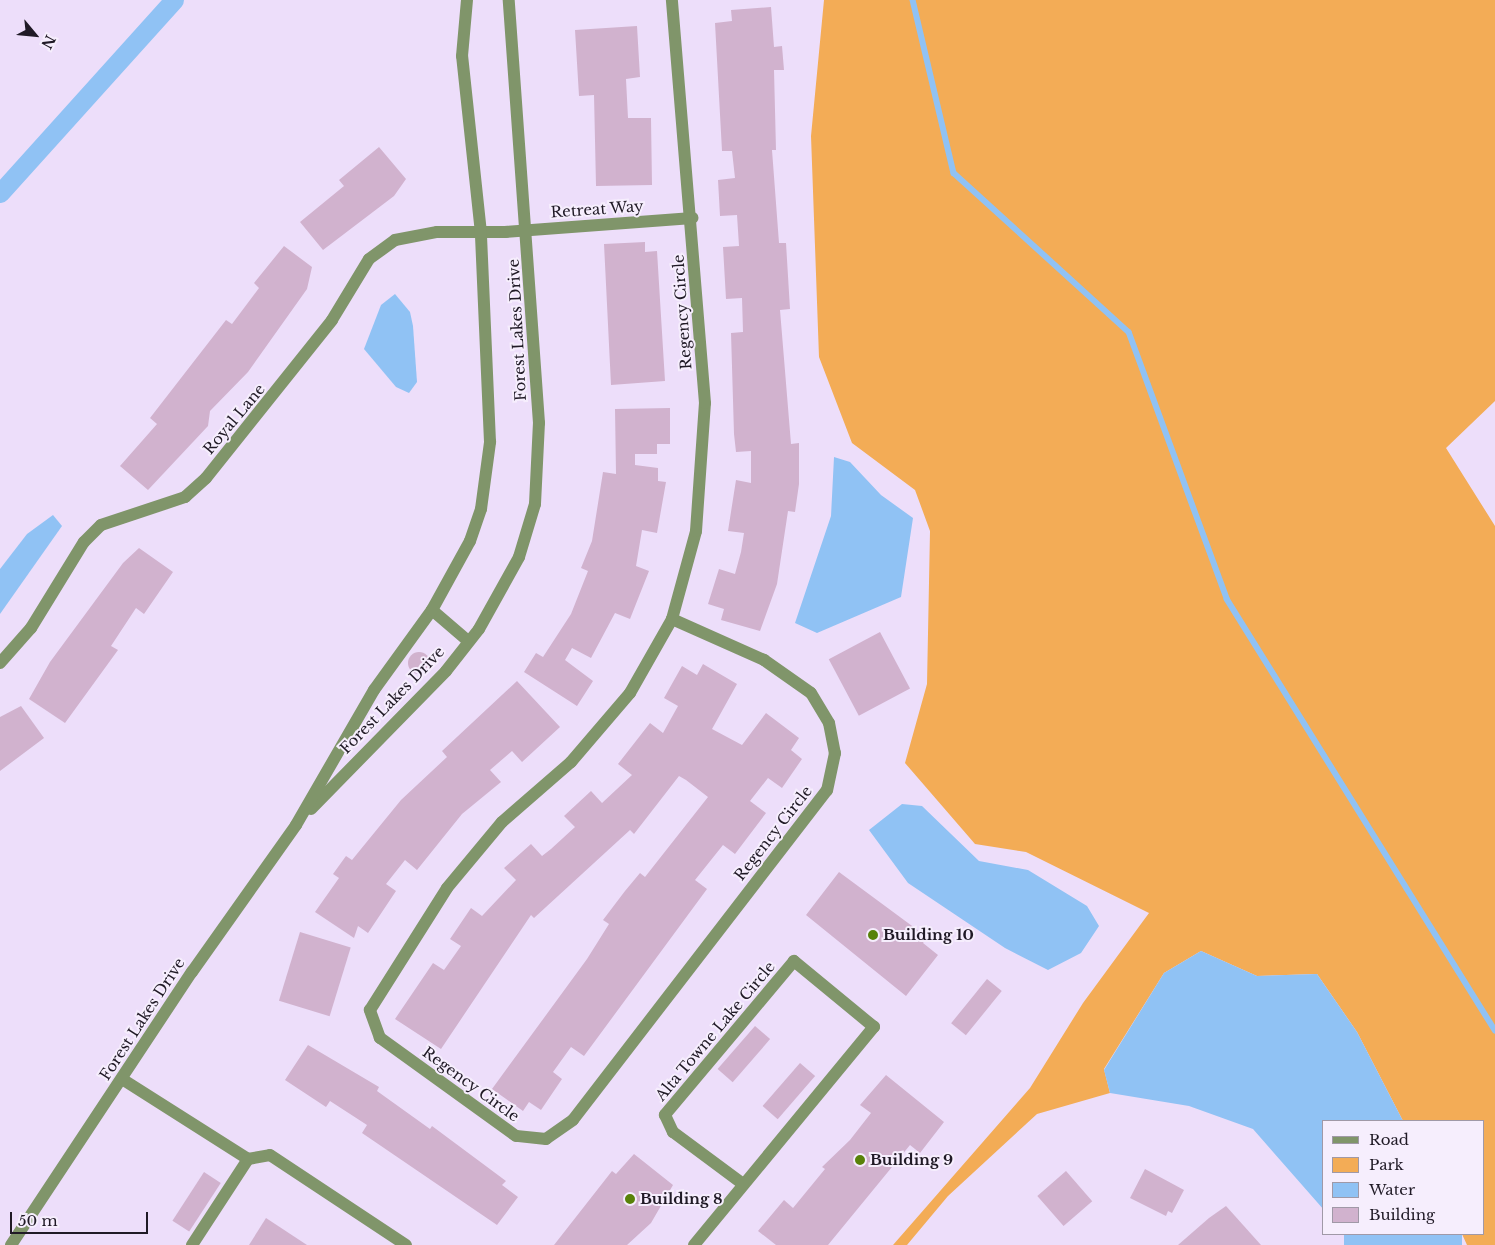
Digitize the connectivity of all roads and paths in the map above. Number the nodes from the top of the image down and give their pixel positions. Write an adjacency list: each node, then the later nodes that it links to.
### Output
1 (467, 0): 7 (street, Forest Lakes Drive)
2 (509, 0): 5 (street, Forest Lakes Drive)
3 (672, 0): 4 (street, Regency Circle)
4 (692, 218): 5 (street, Retreat Way); 9 (street, Regency Circle)
5 (528, 230): 6 (street, Retreat Way); 10 (street, Forest Lakes Drive)
6 (505, 232): 7 (street, Royal Lane)
7 (481, 233): 8 (street, Forest Lakes Drive); 11 (street, Royal Lane)
8 (432, 610): 10 (street); 12 (street, Forest Lakes Drive)
9 (672, 619): 9 (street, Regency Circle)
10 (468, 641): 12 (street, Forest Lakes Drive)
11 (0, 662)
12 (296, 825): 13 (street, Forest Lakes Drive)
13 (122, 1079): 14 (street); 16 (street, Forest Lakes Drive)
14 (248, 1159): 17 (street); 18 (street)
15 (743, 1184): 15 (street, Alta Towne Lake Circle); 19 (street, Alta Towne Lake Circle)
16 (14, 1241)
17 (401, 1244)
18 (192, 1245)
19 (694, 1245)

